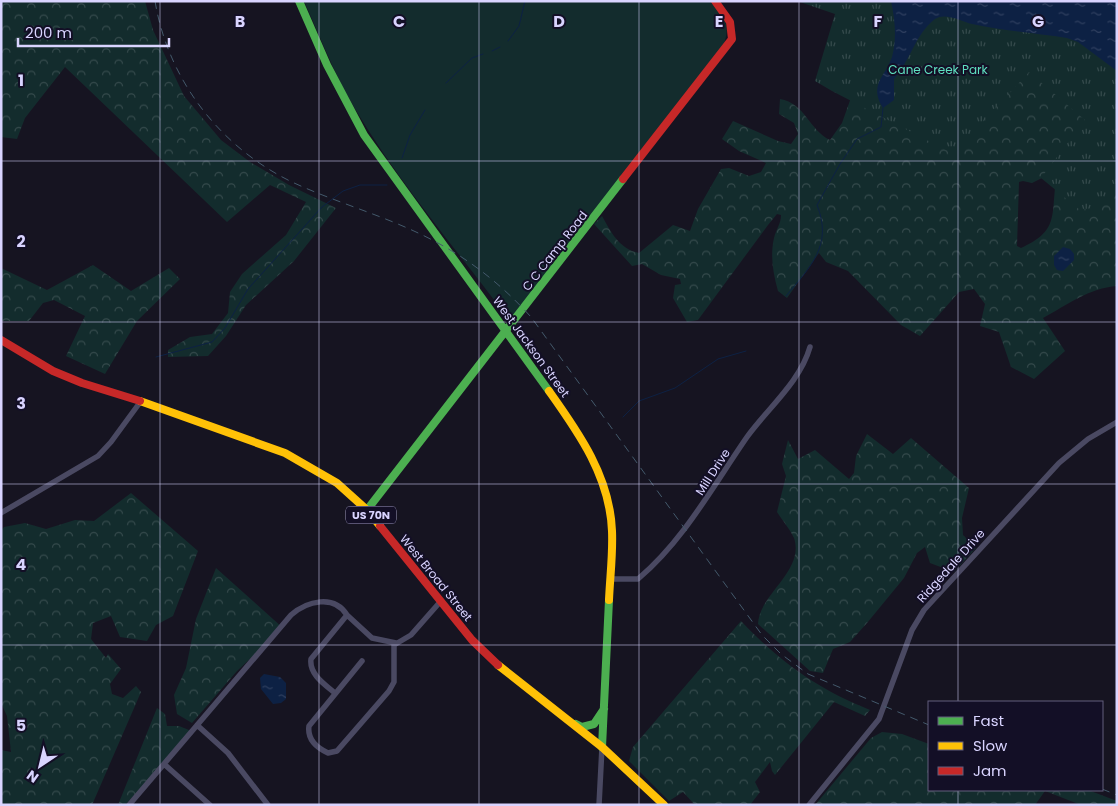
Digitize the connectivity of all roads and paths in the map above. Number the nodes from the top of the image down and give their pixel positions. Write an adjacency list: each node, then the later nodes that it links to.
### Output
1 (299, 1): 3 (street, West Jackson Street)
2 (715, 1): 3 (street, C C Camp Road)
3 (505, 331): 8 (street, C C Camp Road); 10 (street, West Jackson Street)
4 (1, 340): 6 (street, West Broad Street / US 70N)
5 (810, 347): 10 (street, Mill Drive)
6 (141, 401): 8 (street, West Broad Street / US 70N); 9 (street)
7 (1117, 422): 26 (street, Ridgedale Drive)
8 (366, 510): 11 (street, West Broad Street / US 70N)
9 (1, 513)
10 (612, 579): 16 (street, West Jackson Street)
11 (440, 602): 13 (street); 17 (street, West Broad Street / US 70N)
12 (348, 615): 13 (street); 15 (street); 18 (street)
13 (396, 643): 15 (street)
14 (362, 661): 15 (street)
15 (335, 693)
16 (604, 709): 17 (street); 19 (street, West Jackson Street)
17 (572, 723): 19 (street, West Broad Street / US 70N)
18 (197, 725): 20 (street); 23 (street)
19 (602, 747): 24 (street); 25 (street, West Broad Street / US 70N)
20 (164, 764): 21 (street); 22 (street)
21 (130, 804)
22 (210, 805)
23 (268, 805)
24 (599, 805)
25 (664, 805)
26 (809, 805)

